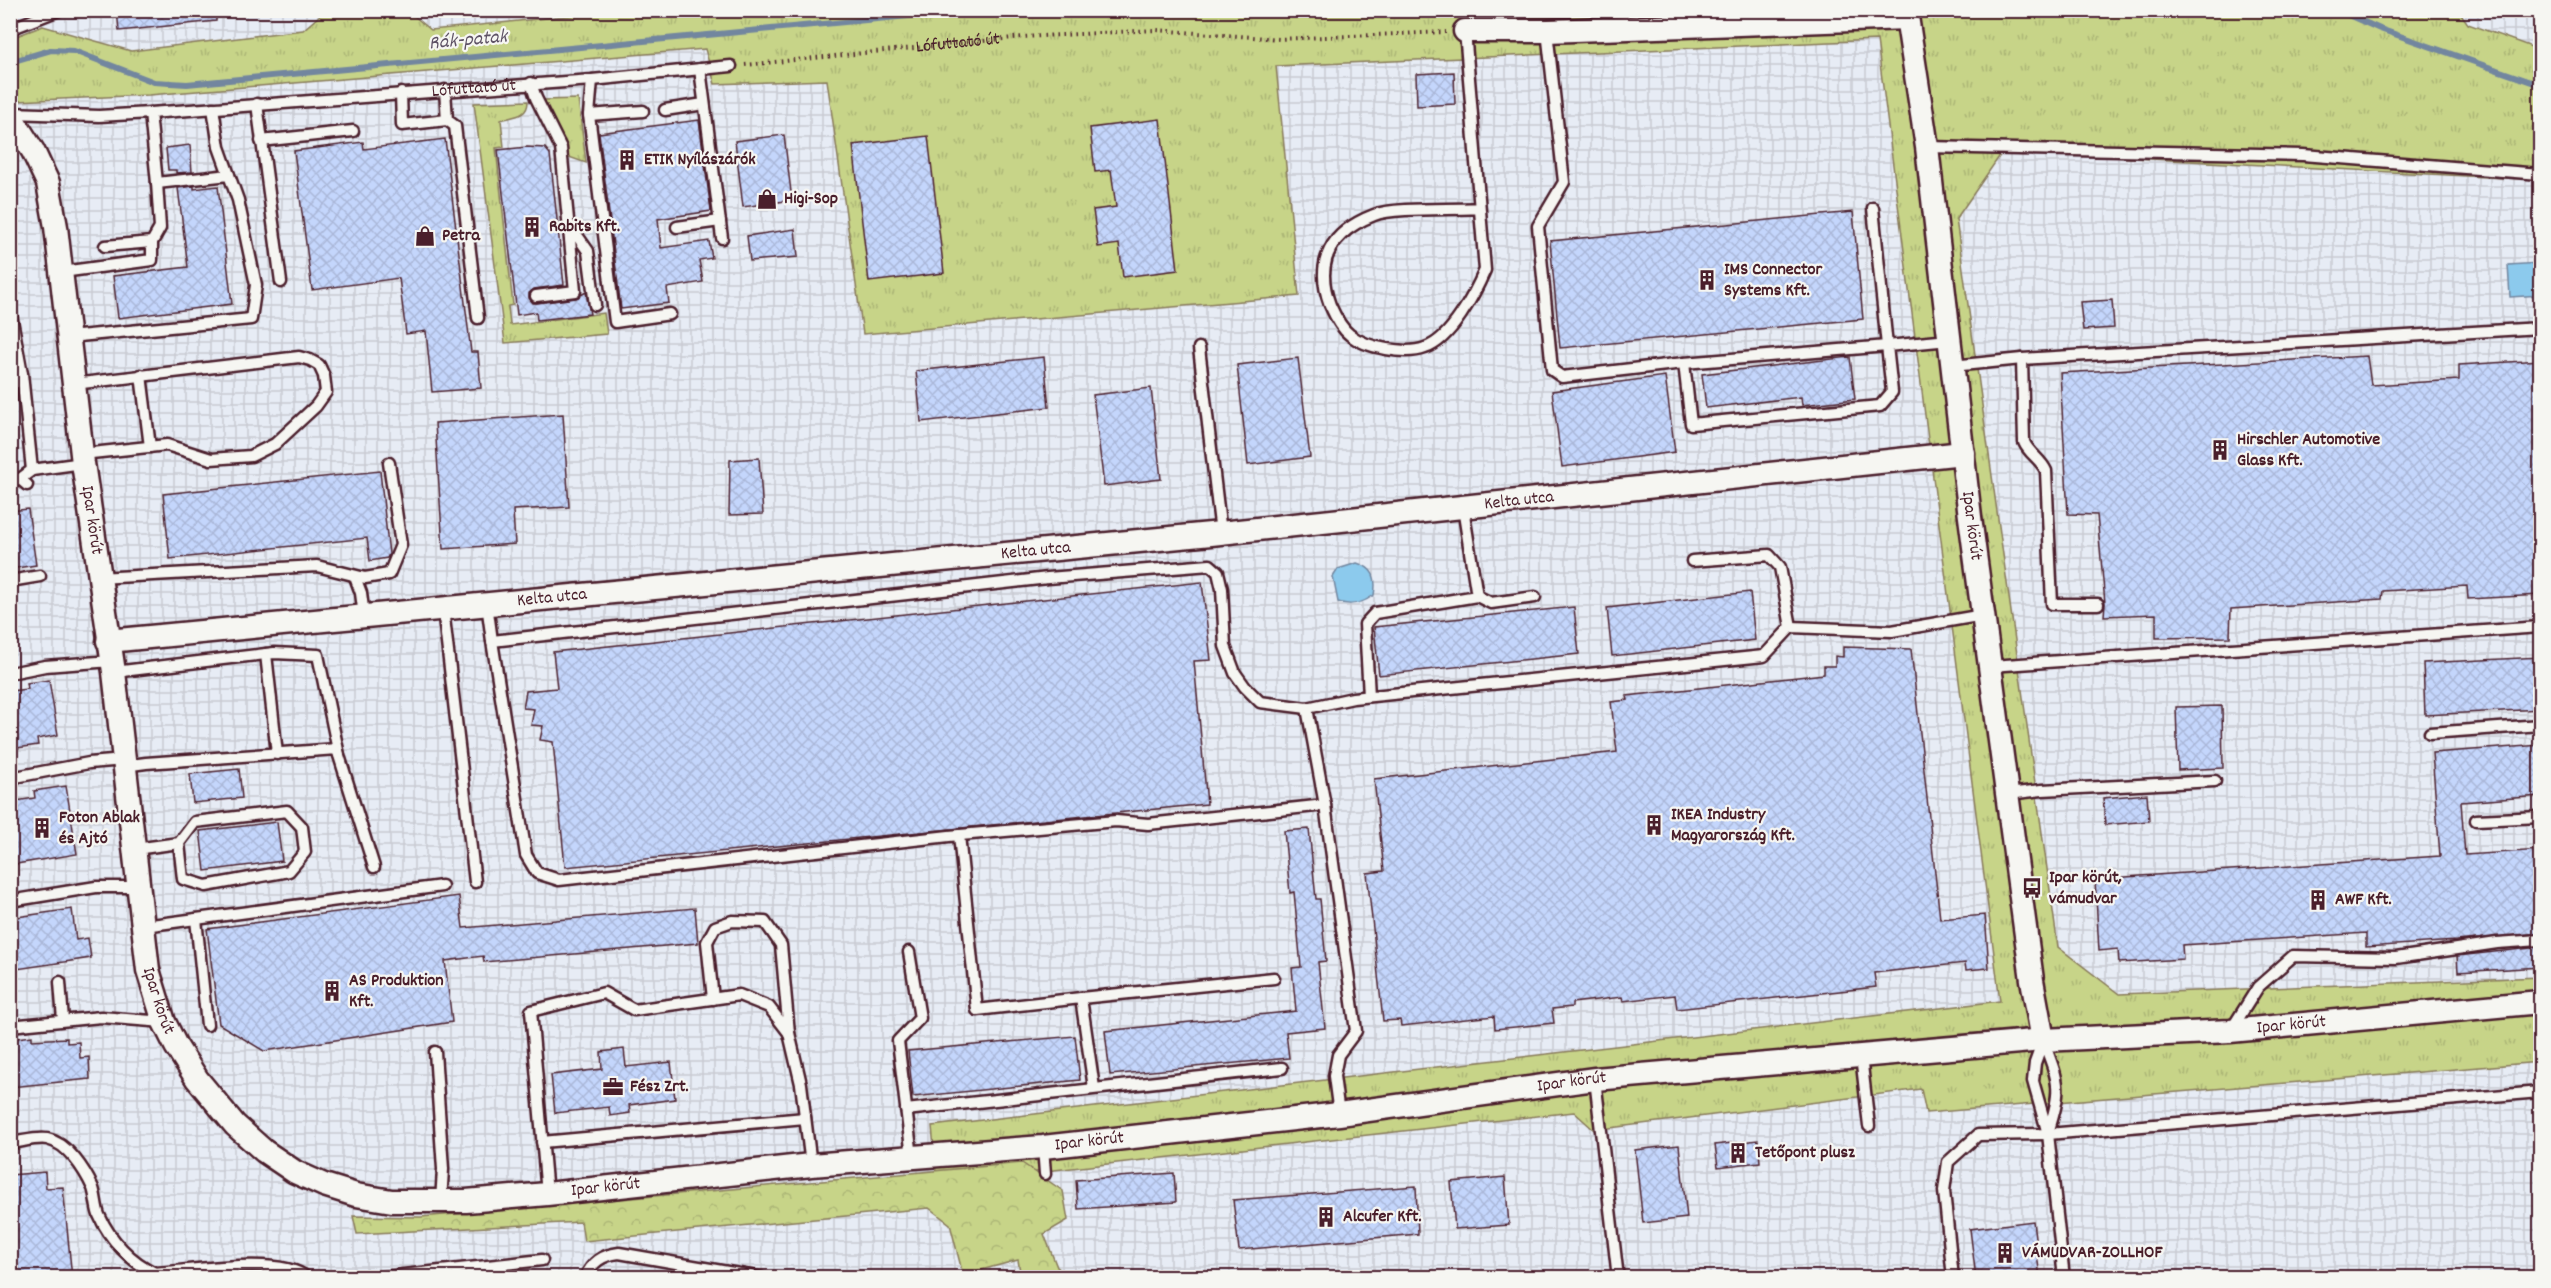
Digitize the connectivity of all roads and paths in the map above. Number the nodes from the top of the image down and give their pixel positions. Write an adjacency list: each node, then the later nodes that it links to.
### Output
1 (58, 10): 3 (lane)
2 (1907, 14): 5 (street); 23 (street, Ipar körút)
3 (10, 29)
4 (1465, 31): 5 (street); 6 (path, Lófuttató út); 27 (lane)
5 (1547, 31): 48 (lane)
6 (731, 66): 7 (lane, Lófuttató út)
7 (700, 69): 8 (lane, Lófuttató út); 13 (lane)
8 (592, 80): 9 (lane, Lófuttató út); 19 (lane)
9 (531, 83): 10 (lane, Lófuttató út); 30 (lane)
10 (445, 90): 11 (lane, Lófuttató út); 20 (lane)
11 (401, 93): 12 (lane, Lófuttató út); 20 (lane)
12 (257, 104): 14 (lane, Lófuttató út); 22 (lane)
13 (704, 104): 15 (lane); 29 (lane)
14 (213, 108): 17 (lane, Lófuttató út); 25 (lane)
15 (665, 110)
16 (643, 111): 19 (lane)
17 (150, 113): 18 (lane, Lófuttató út); 26 (lane)
18 (10, 114): 35 (street, Ipar körút)
19 (589, 115): 40 (lane)
20 (447, 120): 41 (lane)
21 (353, 131): 22 (lane)
22 (261, 141): 36 (lane)
23 (1926, 147): 24 (lane); 44 (street, Ipar körút)
24 (2541, 174)
25 (229, 175): 26 (lane); 43 (lane)
26 (157, 183): 33 (lane)
27 (1479, 208): 27 (lane)
28 (1873, 208): 45 (lane)
29 (720, 221): 31 (lane); 32 (lane)
30 (568, 224): 37 (lane); 38 (lane)
31 (677, 227)
32 (722, 238)
33 (152, 242): 34 (lane); 35 (lane)
34 (105, 246)
35 (62, 272): 43 (street, Ipar körút)
36 (281, 282)
37 (536, 296)
38 (595, 305)
39 (10, 309): 50 (lane)
40 (670, 314)
41 (478, 318)
42 (2541, 328): 47 (lane)
43 (69, 337): 53 (street, Ipar körút)
44 (1948, 340): 45 (lane); 49 (street, Ipar körút)
45 (1887, 346): 48 (lane); 48 (lane)
46 (1199, 348): 61 (lane)
47 (2022, 359): 49 (lane); 70 (lane)
48 (1684, 363)
49 (1952, 366): 55 (street, Ipar körút)
50 (22, 374): 52 (lane); 58 (lane)
51 (141, 375): 53 (lane); 54 (lane); 54 (lane)
52 (10, 383)
53 (74, 384): 56 (street, Ipar körút)
54 (150, 447): 56 (lane)
55 (1963, 453): 60 (street, Kelta utca); 72 (street, Ipar körút)
56 (82, 458): 58 (lane); 65 (street, Ipar körút)
57 (389, 464): 64 (lane)
58 (32, 470): 59 (lane)
59 (19, 481)
60 (1463, 508): 61 (street, Kelta utca); 67 (lane)
61 (1221, 533): 69 (street, Kelta utca)
62 (1692, 561): 74 (lane)
63 (40, 576): 66 (lane)
64 (355, 577): 65 (lane); 73 (lane)
65 (98, 578): 78 (street, Ipar körút)
66 (10, 581)
67 (1477, 596): 68 (lane); 81 (lane)
68 (1535, 597)
69 (487, 604): 71 (street, Kelta utca); 76 (lane)
70 (2098, 604)
71 (443, 609): 73 (street, Kelta utca); 98 (lane)
72 (1983, 615): 74 (lane); 79 (street, Ipar körút)
73 (364, 616): 78 (street, Kelta utca)
74 (1791, 627): 81 (lane)
75 (2541, 627): 79 (lane)
76 (492, 641): 82 (lane); 94 (lane)
77 (266, 654): 78 (lane); 85 (lane); 86 (lane)
78 (111, 658): 80 (lane); 87 (street, Ipar körút)
79 (1991, 666): 90 (street, Ipar körút)
80 (10, 673)
81 (1370, 696): 82 (lane)
82 (1306, 708): 91 (lane)
83 (2541, 725): 84 (lane)
84 (2430, 733)
85 (277, 754): 86 (lane); 87 (lane)
86 (339, 756): 97 (lane)
87 (124, 763): 88 (lane); 96 (street, Ipar körút)
88 (10, 778)
89 (2216, 781): 90 (lane)
90 (2008, 794): 117 (street, Ipar körút)
91 (1325, 804): 94 (lane); 125 (lane)
92 (2541, 817): 93 (lane)
93 (2476, 820)
94 (959, 835): 108 (lane)
95 (179, 843): 95 (lane); 96 (lane)
96 (135, 849): 100 (street, Ipar körút)
97 (374, 867)
98 (475, 882)
99 (442, 886): 102 (lane)
100 (140, 887): 101 (lane); 103 (street, Ipar körút)
101 (10, 901)
102 (196, 920): 103 (lane); 113 (lane)
103 (144, 926): 112 (street, Ipar körút)
104 (2541, 940): 115 (lane)
105 (909, 952): 124 (lane)
106 (1274, 978): 108 (lane)
107 (60, 982): 111 (lane)
108 (1080, 998): 122 (lane)
109 (713, 999): 116 (lane); 116 (lane); 129 (lane)
110 (2541, 1002): 115 (street, Ipar körút)
111 (63, 1020): 112 (lane); 114 (lane)
112 (164, 1022): 136 (street, Ipar körút)
113 (207, 1025)
114 (10, 1026)
115 (2230, 1031): 117 (street, Ipar körút)
116 (789, 1033): 126 (lane)
117 (2043, 1040): 119 (street, Ipar körút); 128 (lane); 128 (lane)
118 (435, 1052): 136 (lane)
119 (1861, 1056): 121 (street, Ipar körút); 127 (lane)
120 (1282, 1068): 122 (lane)
121 (1595, 1079): 125 (street, Ipar körút); 142 (lane)
122 (1094, 1088): 124 (lane)
123 (2541, 1092): 128 (lane)
124 (906, 1110): 132 (lane)
125 (1339, 1114): 131 (street, Ipar körút)
126 (805, 1118): 129 (lane); 133 (lane)
127 (1869, 1126)
128 (2048, 1134): 143 (lane); 144 (lane)
129 (542, 1142): 135 (lane)
130 (10, 1143): 138 (lane)
131 (1043, 1147): 132 (street, Ipar körút); 134 (lane)
132 (912, 1157): 133 (street, Ipar körút)
133 (811, 1165): 135 (street, Ipar körút)
134 (1045, 1174)
135 (547, 1194): 136 (street, Ipar körút)
136 (441, 1202)
137 (542, 1260): 139 (lane)
138 (307, 1278)
139 (375, 1278)
140 (585, 1278): 141 (lane)
141 (762, 1278)
142 (1618, 1278)
143 (1953, 1278)
144 (2064, 1278)

